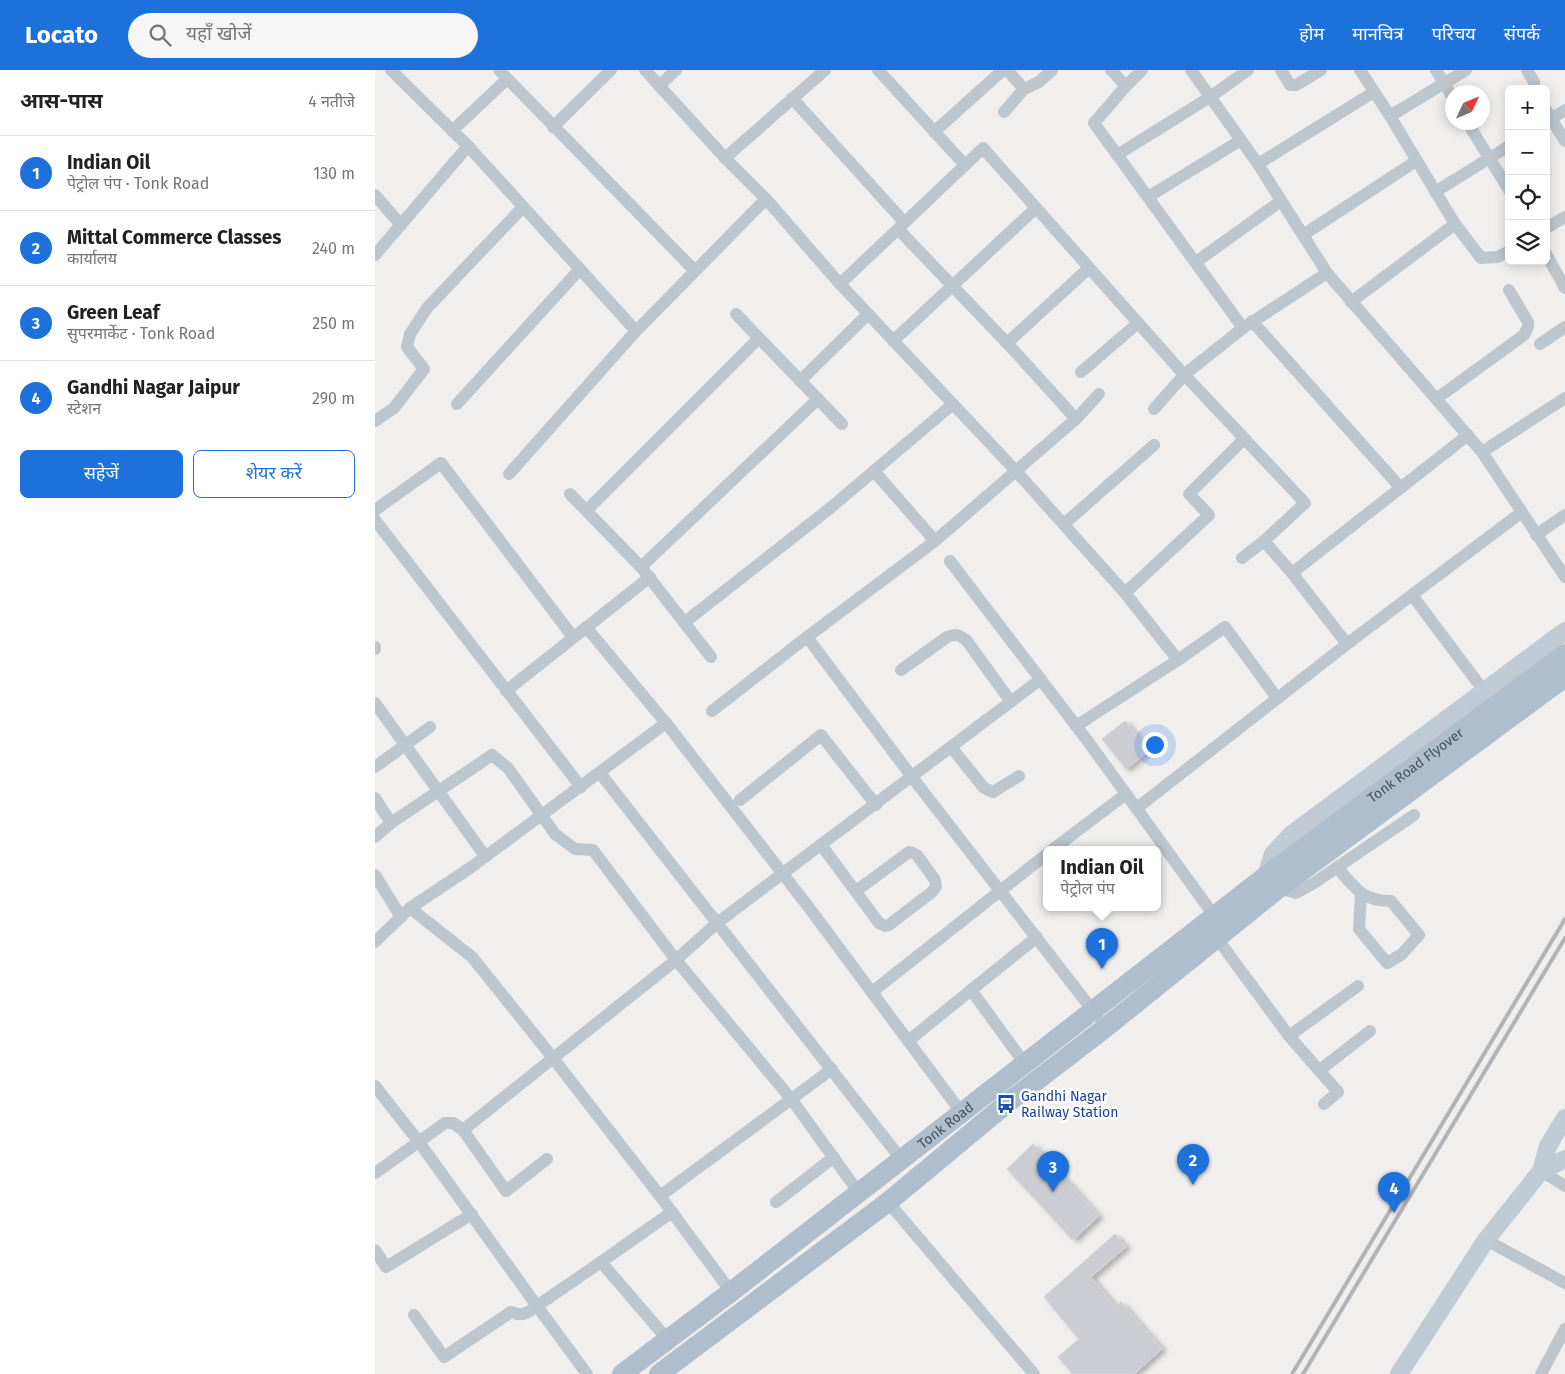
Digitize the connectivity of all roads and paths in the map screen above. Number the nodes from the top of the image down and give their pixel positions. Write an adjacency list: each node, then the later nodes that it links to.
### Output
1 (391, 70): 36 (street)
2 (611, 70): 34 (street)
3 (645, 70): 23 (street)
4 (676, 70): 23 (street)
5 (825, 70): 28 (street)
6 (877, 70): 37 (street)
7 (1003, 70): 37 (street)
8 (1007, 70): 25 (street)
9 (1052, 70): 25 (street)
10 (1111, 70): 24 (street)
11 (1142, 70): 24 (street)
12 (1191, 70): 27 (street)
13 (1248, 70): 27 (street)
14 (1281, 70): 15 (street)
15 (1321, 70)
16 (1360, 70): 26 (street)
17 (1436, 70): 21 (street)
18 (1466, 70): 21 (street)
19 (1527, 70): 22 (street)
20 (503, 75): 34 (street); 36 (street)
21 (1444, 84): 31 (street)
22 (1534, 85)
23 (659, 86): 43 (street)
24 (1126, 86): 42 (street)
25 (1024, 89): 30 (street)
26 (1374, 92): 31 (street); 46 (street)
27 (1210, 97): 38 (street); 42 (street)
28 (792, 98): 43 (street); 59 (street)
29 (1565, 110): 32 (street)
30 (1004, 112)
31 (1390, 116): 45 (street)
32 (1550, 116)
33 (1550, 120): 39 (street)
34 (553, 127): 68 (street)
35 (1472, 130): 44 (street)
36 (452, 131): 40 (street)
37 (934, 132): 47 (street)
38 (1241, 140): 46 (street); 51 (street)
39 (1565, 141)
40 (468, 146): 54 (street); 58 (street)
41 (1505, 148): 44 (street)
42 (1117, 155): 51 (street)
43 (725, 158): 52 (street)
44 (1489, 158): 48 (street); 49 (street)
45 (1416, 161): 49 (street); 61 (street)
46 (1259, 164): 53 (street)
47 (965, 165): 55 (street); 59 (street)
48 (1505, 184)
49 (1435, 192): 57 (street)
50 (375, 194): 58 (street)
51 (1148, 197): 65 (street)
52 (766, 200): 68 (street); 70 (street)
53 (1281, 201): 61 (street); 65 (street)
54 (523, 207): 67 (street); 96 (street)
55 (1036, 208): 66 (street); 71 (street)
56 (1565, 217): 60 (street)
57 (1455, 224): 62 (street); 74 (street)
58 (401, 225): 63 (street)
59 (901, 226): 70 (street); 71 (street)
60 (1550, 226)
61 (1303, 235): 69 (street)
62 (1505, 253)
63 (375, 255)
64 (1550, 261): 72 (street)
65 (1195, 262): 78 (street)
66 (1089, 268): 77 (street); 83 (street)
67 (580, 269): 80 (street); 92 (street)
68 (695, 271): 80 (street)
69 (1327, 273): 74 (street); 78 (street)
70 (840, 284): 76 (street)
71 (953, 285): 82 (street); 83 (street)
72 (1565, 288)
73 (1509, 290): 91 (street)
74 (1351, 302): 91 (street)
75 (736, 314): 81 (street)
76 (868, 314): 82 (street); 87 (street)
77 (1138, 323): 85 (street); 86 (street)
78 (1247, 324): 86 (street); 105 (street)
79 (1565, 327): 84 (street)
80 (636, 330): 104 (street)
81 (759, 338): 87 (street); 108 (street)
82 (893, 341): 93 (street)
83 (1007, 343): 95 (street)
84 (1540, 344)
85 (1081, 372)
86 (1184, 375): 94 (street); 99 (street)
87 (799, 381): 90 (street)
88 (1099, 394): 95 (street)
89 (1565, 398): 101 (street)
90 (817, 399): 97 (street); 118 (street)
91 (1436, 399): 98 (street)
92 (457, 404)
93 (953, 404): 102 (street); 103 (street)
94 (1154, 409)
95 (1076, 419): 102 (street)
96 (375, 421)
97 (842, 424)
98 (1468, 435): 101 (street); 105 (street)
99 (1244, 439): 115 (street); 122 (street)
100 (1154, 445): 112 (street)
101 (1482, 452): 109 (street)
102 (1015, 470): 112 (street); 114 (street)
103 (874, 471): 114 (street); 124 (street)
104 (509, 474)
105 (1400, 487): 119 (street)
106 (570, 494): 108 (street)
107 (375, 510): 128 (street)
108 (587, 510): 118 (street)
109 (1522, 512): 113 (street); 123 (street)
110 (1565, 515): 113 (street)
111 (375, 520): 136 (street)
112 (1063, 524): 122 (street)
113 (1536, 534): 121 (street)
114 (935, 541): 127 (street)
115 (1264, 541): 116 (street); 119 (street)
116 (1242, 558)
117 (950, 561): 135 (street)
118 (641, 567): 120 (street)
119 (1292, 573): 129 (street)
120 (650, 577): 124 (street); 125 (street)
121 (1565, 577)
122 (1125, 593): 132 (street)
123 (1412, 595): 129 (street); 137 (street)
124 (685, 622): 131 (street)
125 (586, 627): 128 (street); 142 (street)
126 (1565, 630): 137 (street)
127 (807, 636): 141 (street); 150 (street)
128 (573, 637): 136 (street)
129 (1347, 644): 138 (street)
130 (1565, 654): 166 (main road, Tonk Road Flyover)
131 (711, 657)
132 (1178, 660): 138 (street); 143 (street)
133 (901, 670): 139 (street)
134 (1565, 677): 166 (main road, Tonk Road Flyover)
135 (1041, 679): 139 (street); 143 (street)
136 (506, 691): 151 (street)
137 (1484, 691): 170 (street)
138 (1277, 698): 157 (street)
139 (1011, 702): 146 (street)
140 (375, 703): 145 (street)
141 (712, 711)
142 (667, 723): 148 (street); 169 (street)
143 (1076, 726): 153 (street)
144 (430, 727): 145 (street)
145 (406, 745): 147 (street); 152 (street)
146 (951, 747): 149 (street); 150 (street)
147 (375, 768)
148 (600, 773): 151 (street); 176 (street)
149 (1019, 776)
150 (912, 777): 156 (street); 171 (street)
151 (581, 787): 158 (street)
152 (438, 790): 158 (street); 160 (street); 164 (street)
153 (1126, 794): 157 (street); 163 (street)
154 (375, 798): 160 (street)
155 (740, 800): 156 (street)
156 (875, 805): 162 (street)
157 (1137, 808): 175 (street)
158 (541, 814): 164 (street); 180 (street)
159 (1414, 815): 167 (street)
160 (391, 823): 161 (street)
161 (375, 837)
162 (822, 846): 169 (street); 172 (street)
163 (1057, 846)
164 (485, 856): 174 (street)
165 (1043, 857): 171 (street)
166 (1295, 866): 170 (main road, Tonk Road Flyover)
167 (1337, 867): 170 (street); 173 (street)
168 (375, 875): 174 (street)
169 (784, 875): 176 (street); 183 (street)
170 (1273, 882): 175 (main road, Tonk Road); 178 (main road, Tonk Road)
171 (1001, 889): 177 (street); 183 (street)
172 (856, 891): 172 (street)
173 (1361, 894): 173 (street)
174 (405, 913): 179 (street); 189 (street)
175 (1215, 917): 184 (main road, Tonk Road)
176 (717, 923): 180 (street); 191 (street)
177 (1037, 937): 182 (street); 184 (street)
178 (1216, 937): 185 (main road, Tonk Road); 187 (street)
179 (375, 942)
180 (676, 960): 189 (street); 194 (street)
181 (1358, 986): 187 (street)
182 (971, 990): 188 (street); 190 (street)
183 (872, 992): 188 (street)
184 (1094, 1011): 185 (street); 190 (main road, Tonk Road)
185 (1105, 1028): 210 (main road, Tonk Road)
186 (1370, 1031): 192 (street)
187 (1289, 1036): 192 (street)
188 (908, 1040): 196 (street)
189 (553, 1058): 198 (street); 208 (street)
190 (1025, 1064): 196 (main road, Tonk Road)
191 (833, 1069): 194 (street); 202 (street)
192 (1320, 1070): 195 (street)
193 (375, 1086): 199 (street)
194 (792, 1100): 200 (street); 208 (street)
195 (1324, 1104)
196 (961, 1112): 202 (main road, Tonk Road)
197 (1565, 1118): 204 (street)
198 (463, 1130): 199 (street); 201 (street)
199 (419, 1142): 205 (street); 212 (street)
200 (834, 1157): 207 (street); 209 (street)
201 (547, 1159)
202 (901, 1159): 207 (main road, Tonk Road)
203 (1565, 1159): 204 (street)
204 (1541, 1171): 206 (street); 213 (street)
205 (375, 1173)
206 (1565, 1186)
207 (859, 1193): 217 (main road, Tonk Road)
208 (660, 1196): 211 (street)
209 (776, 1202)
210 (888, 1202): 224 (main road, Tonk Road); 225 (street)
211 (672, 1212): 215 (street); 217 (street)
212 (472, 1214): 214 (street); 218 (street)
213 (1486, 1240): 216 (street); 226 (street)
214 (375, 1250)
215 (601, 1262): 218 (street); 221 (street)
216 (1565, 1283)
217 (731, 1292): 221 (main road, Tonk Road)
218 (537, 1306): 219 (street); 222 (street)
219 (414, 1315)
220 (1565, 1329): 227 (street)
221 (668, 1340): 223 (main road, Tonk Road)
222 (587, 1374)
223 (622, 1374)
224 (659, 1374)
225 (1034, 1374)
226 (1399, 1374)
227 (1541, 1374)

